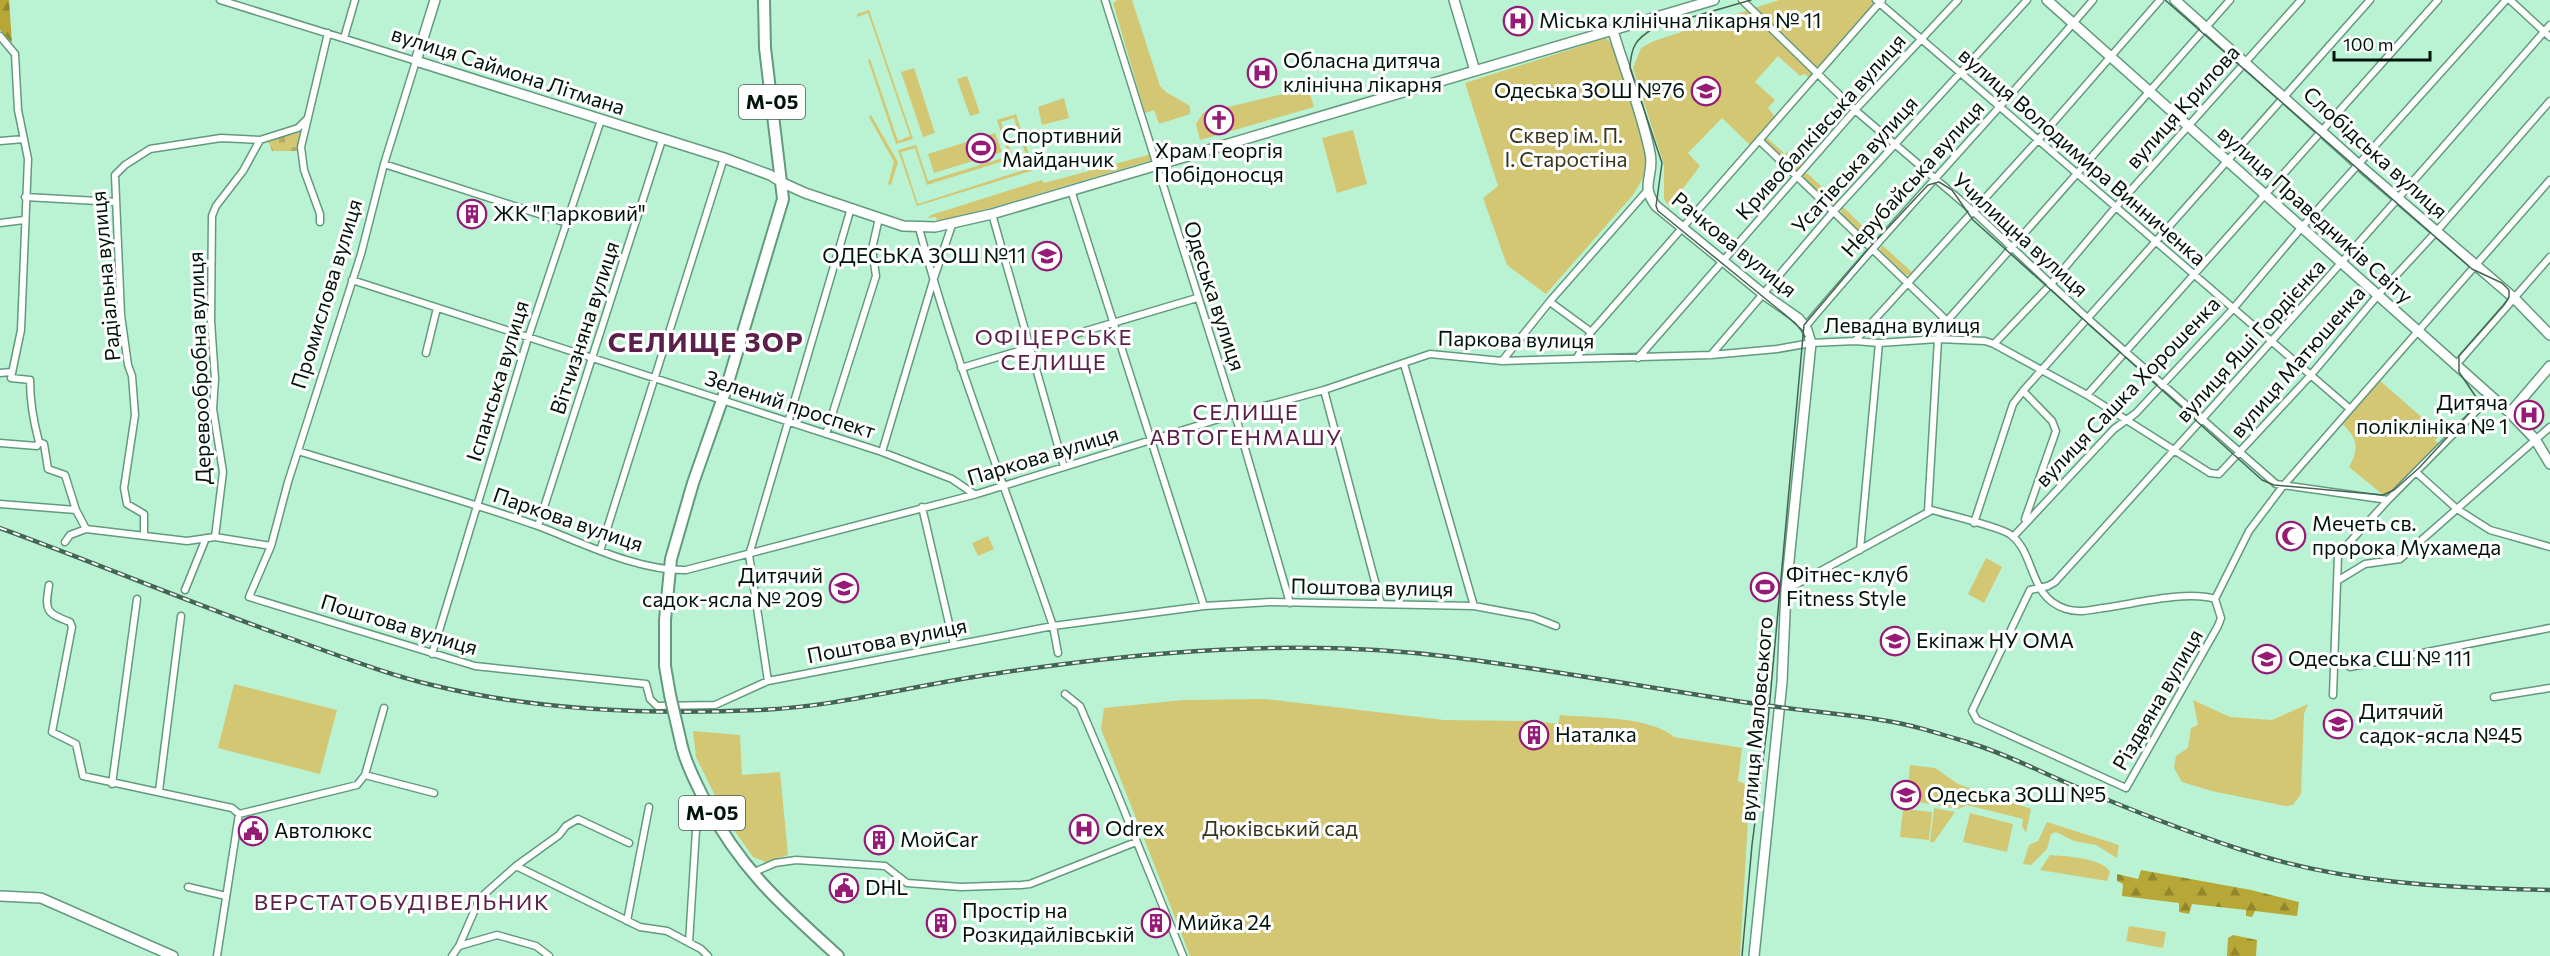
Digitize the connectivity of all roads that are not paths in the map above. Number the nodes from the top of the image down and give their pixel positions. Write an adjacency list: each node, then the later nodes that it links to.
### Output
1 (220, 0): 21 (street, вулиця Саймона Літмана)
2 (355, 0): 30 (street)
3 (435, 0): 33 (main road, Промислова вулиця)
4 (764, 0): 63 (main road, М-05)
5 (1105, 0): 58 (street, Одеська вулиця)
6 (1454, 0): 35 (main road)
7 (1714, 0): 25 (main road, вулиця Саймона Літмана)
8 (1742, 0): 37 (street, Училищна вулиця)
9 (1958, 0): 31 (street, Кривобалківська вулиця)
10 (2027, 0): 36 (street, Усатівська вулиця)
11 (2047, 0): 22 (main road, вулиця Праведників Світу)
12 (2093, 0): 22 (street, Нерубайська вулиця)
13 (2160, 0): 32 (street)
14 (2175, 0): 24 (main road, Слобідська вулиця)
15 (2230, 0): 24 (street)
16 (2301, 0): 34 (street, вулиця Крилова)
17 (2370, 0): 39 (street)
18 (2438, 0): 46 (street)
19 (2508, 0): 26 (street); 57 (street, вулиця Сашка Хорошенка)
20 (1880, 1): 31 (street, вулиця Володимира Винниченка); 37 (street)
21 (241, 3): 27 (street, вулиця Саймона Літмана)
22 (2073, 23): 32 (main road, вулиця Праведників Світу); 41 (street, Нерубайська вулиця)
23 (2550, 25): 26 (street, вулиця Яші Гордієнка)
24 (2206, 28): 34 (main road, Слобідська вулиця); 38 (street)
25 (1613, 31): 35 (main road, вулиця Саймона Літмана); 65 (main road, Рачкова вулиця)
26 (2544, 32): 29 (street); 67 (street, вулиця Яші Гордієнка)
27 (328, 33): 30 (street, вулиця Саймона Літмана); 43 (street)
28 (0, 36): 47 (street)
29 (2550, 37)
30 (344, 38): 33 (street, вулиця Саймона Літмана)
31 (1922, 40): 36 (street, вулиця Володимира Винниченка); 42 (street, Кривобалківська вулиця)
32 (2111, 58): 38 (main road, вулиця Праведників Світу); 51 (street)
33 (416, 61): 44 (main road, вулиця Саймона Літмана); 56 (street, Промислова вулиця)
34 (2246, 63): 39 (main road, Слобідська вулиця); 45 (street, вулиця Крилова)
35 (1475, 71): 58 (main road, вулиця Саймона Літмана)
36 (1959, 73): 41 (street, вулиця Володимира Винниченка); 53 (street, Усатівська вулиця)
37 (1817, 75): 42 (street, Училищна вулиця); 50 (street)
38 (2150, 93): 45 (main road, вулиця Праведників Світу); 59 (street)
39 (2284, 96): 46 (main road, Слобідська вулиця); 55 (street)
40 (2550, 101): 84 (street, вулиця Матюшенка)
41 (2000, 107): 51 (street, вулиця Володимира Винниченка); 61 (street, Нерубайська вулиця)
42 (1856, 110): 53 (street, Училищна вулиця); 60 (street, Кривобалківська вулиця)
43 (308, 118): 48 (street, Радіальна вулиця); 77 (street)
44 (601, 120): 49 (main road, вулиця Саймона Літмана); 79 (street, Іспанська вулиця)
45 (2188, 125): 55 (main road, вулиця Праведників Світу); 70 (street, вулиця Крилова)
46 (2322, 130): 57 (main road, Слобідська вулиця); 66 (street)
47 (24, 139): 52 (street); 68 (street)
48 (260, 140): 69 (street, Радіальна вулиця); 176 (street, Деревообробна вулиця)
49 (662, 140): 54 (main road, вулиця Саймона Літмана); 124 (street, Вітчизняна вулиця)
50 (1759, 140): 60 (street); 83 (street)
51 (2038, 140): 59 (street, вулиця Володимира Винниченка); 72 (street)
52 (0, 141)
53 (1896, 143): 61 (street, Училищна вулиця); 73 (street, Усатівська вулиця)
54 (724, 158): 63 (main road, вулиця Саймона Літмана); 134 (street)
55 (2226, 160): 66 (main road, вулиця Праведників Світу); 85 (street)
56 (384, 164): 79 (street); 93 (street, Промислова вулиця)
57 (2358, 164): 67 (main road, Слобідська вулиця); 81 (street, вулиця Сашка Хорошенка)
58 (1155, 165): 64 (main road, вулиця Саймона Літмана); 99 (street, Одеська вулиця)
59 (2076, 173): 70 (street, вулиця Володимира Винниченка); 86 (street)
60 (1797, 177): 73 (street); 89 (street, Кривобалківська вулиця)
61 (1934, 179): 72 (street, Училищна вулиця); 87 (street, Нерубайська вулиця)
62 (2550, 180): 91 (street)
63 (783, 183): 71 (main road, вулиця Саймона Літмана); 140 (main road, М-05)
64 (1071, 190): 74 (main road, вулиця Саймона Літмана); 106 (street)
65 (1647, 191): 83 (main road, Рачкова вулиця); 101 (street)
66 (2264, 194): 81 (main road, вулиця Праведників Світу); 92 (street)
67 (2397, 197): 84 (main road, Слобідська вулиця); 90 (street, вулиця Яші Гордієнка)
68 (26, 198): 69 (street); 76 (street)
69 (116, 202): 175 (street, Радіальна вулиця)
70 (2115, 207): 85 (street, вулиця Володимира Винниченка); 96 (street, вулиця Крилова)
71 (851, 208): 75 (main road, вулиця Саймона Літмана); 146 (street)
72 (1973, 211): 86 (street, Училищна вулиця); 95 (street)
73 (1833, 212): 87 (street); 97 (street, Усатівська вулиця)
74 (992, 214): 80 (main road, вулиця Саймона Літмана); 118 (street)
75 (879, 218): 82 (main road, вулиця Саймона Літмана); 148 (street)
76 (24, 220): 78 (street); 131 (street)
77 (320, 222)
78 (0, 223)
79 (567, 223): 111 (street, Іспанська вулиця)
80 (952, 225): 82 (main road, вулиця Саймона Літмана); 94 (street)
81 (2302, 227): 90 (main road, вулиця Праведників Світу); 103 (street, вулиця Сашка Хорошенка)
82 (919, 228): 94 (street)
83 (1683, 228): 89 (main road, Рачкова вулиця); 109 (street)
84 (2436, 232): 91 (main road, Слобідська вулиця); 98 (street, вулиця Матюшенка)
85 (2155, 242): 92 (street, вулиця Володимира Винниченка); 104 (street)
86 (2012, 247): 96 (street, Училищна вулиця); 105 (street)
87 (1871, 248): 95 (street); 107 (street, Нерубайська вулиця)
88 (2550, 257): 100 (street)
89 (1724, 260): 97 (main road, Рачкова вулиця); 123 (street, Кривобалківська вулиця)
90 (2343, 264): 98 (main road, вулиця Праведників Світу); 114 (street, вулиця Яші Гордієнка)
91 (2475, 265): 100 (main road, Слобідська вулиця); 108 (street)
92 (2193, 275): 103 (street, вулиця Володимира Винниченка); 119 (street)
93 (352, 280): 102 (street, Зелений проспект); 153 (street, Промислова вулиця)
94 (933, 281): 129 (street); 155 (street)
95 (1909, 284): 105 (street); 113 (street)
96 (2050, 284): 104 (street, Училищна вулиця); 117 (street, вулиця Крилова)
97 (1762, 293): 107 (main road, Рачкова вулиця); 121 (street, Усатівська вулиця)
98 (2378, 295): 108 (main road, вулиця Праведників Світу); 133 (street, вулиця Матюшенка)
99 (1197, 298): 106 (street); 143 (street, Одеська вулиця)
100 (2514, 298): 110 (main road, Слобідська вулиця); 127 (street)
101 (1550, 302): 109 (street); 125 (street)
102 (437, 308): 111 (street, Зелений проспект); 120 (street)
103 (2232, 310): 114 (street, вулиця Володимира Винниченка); 135 (street, вулиця Сашка Хорошенка)
104 (2086, 318): 119 (street, Училищна вулиця); 130 (street)
105 (1947, 321): 112 (street)
106 (1113, 323): 118 (street); 150 (street)
107 (1806, 326): 115 (main road, Рачкова вулиця)
108 (2418, 331): 127 (main road, вулиця Праведників Світу); 141 (street)
109 (1591, 332): 122 (street)
110 (2550, 334)
111 (528, 338): 124 (street, Зелений проспект); 166 (street, Іспанська вулиця)
112 (1938, 339): 116 (street, Левадна вулиця); 117 (street, Левадна вулиця); 170 (street)
113 (1855, 341): 115 (street, Левадна вулиця); 116 (street, Левадна вулиця)
114 (2270, 342): 133 (street, вулиця Володимира Винниченка); 144 (street, вулиця Яші Гордієнка)
115 (1811, 343): 121 (street, Паркова вулиця); 190 (main road, вулиця Маловського)
116 (1880, 343): 182 (street)
117 (1994, 344): 130 (street, Левадна вулиця)
118 (1030, 346): 129 (street); 158 (street)
119 (2125, 351): 135 (street, Училищна вулиця); 138 (street)
120 (426, 353)
121 (1711, 355): 123 (street, Паркова вулиця)
122 (1577, 358): 123 (street, Паркова вулиця); 125 (street, Паркова вулиця)
123 (1638, 358)
124 (592, 359): 134 (street, Зелений проспект); 173 (street, Вітчизняна вулиця)
125 (1502, 361): 126 (street, Паркова вулиця)
126 (1404, 364): 136 (street, Паркова вулиця); 197 (street)
127 (2455, 366): 139 (main road, вулиця Праведників Світу)
128 (2550, 366): 142 (main road)
129 (961, 368): 161 (street)
130 (2041, 369): 137 (street); 138 (street, Левадна вулиця)
131 (12, 372): 132 (street); 151 (street)
132 (0, 373)
133 (2310, 376): 141 (street, вулиця Володимира Винниченка); 156 (street, вулиця Матюшенка)
134 (655, 379): 140 (street, Зелений проспект); 183 (street)
135 (2163, 384): 144 (street, Училищна вулиця); 145 (street, вулиця Сашка Хорошенка)
136 (1324, 390): 143 (street, Паркова вулиця); 195 (street)
137 (2023, 391): 171 (street); 172 (street)
138 (2087, 395): 145 (street, Левадна вулиця)
139 (2491, 396): 142 (main road, вулиця Праведників Світу); 160 (street)
140 (721, 400): 146 (street, Зелений проспект); 185 (main road, М-05)
141 (2350, 409): 162 (street)
142 (2510, 413): 149 (main road, вулиця Праведників Світу)
143 (1235, 414): 150 (street, Паркова вулиця); 194 (street, Одеська вулиця)
144 (2203, 419): 154 (street, вулиця Яші Гордієнка); 156 (street, Училищна вулиця)
145 (2127, 420): 154 (street, Левадна вулиця); 172 (street, вулиця Сашка Хорошенка)
146 (787, 421): 148 (street, Зелений проспект); 184 (street)
147 (2550, 427): 149 (street)
148 (826, 434): 155 (street, Зелений проспект)
149 (2535, 439): 157 (main road, вулиця Праведників Світу); 168 (street)
150 (1151, 441): 158 (street, Паркова вулиця); 196 (street)
151 (39, 442): 152 (street); 169 (street)
152 (0, 443)
153 (297, 451): 166 (street, Паркова вулиця); 180 (street, Промислова вулиця)
154 (2174, 451): 159 (street, Левадна вулиця); 188 (street, вулиця Яші Гордієнка)
155 (882, 452): 163 (street, Зелений проспект)
156 (2240, 453): 159 (street, вулиця Матюшенка); 162 (street, Училищна вулиця)
157 (2550, 464)
158 (1064, 466): 161 (street, Паркова вулиця)
159 (2210, 473)
160 (2416, 473): 164 (street); 168 (street)
161 (1003, 486): 163 (street, Паркова вулиця); 199 (street)
162 (2283, 486): 164 (street); 193 (street)
163 (974, 494): 167 (street, Паркова вулиця)
164 (2388, 500): 186 (street)
165 (0, 504): 169 (street)
166 (477, 506): 173 (street, Паркова вулиця); 204 (street, Іспанська вулиця)
167 (922, 507): 184 (street, Паркова вулиця); 202 (street)
168 (2457, 509): 181 (street); 186 (street)
169 (76, 510): 174 (street)
170 (1928, 511): 171 (street); 182 (street)
171 (1974, 522): 177 (street)
172 (2024, 523): 177 (street, вулиця Сашка Хорошенка)
173 (538, 526): 183 (street, Паркова вулиця)
174 (86, 529): 175 (street); 179 (street)
175 (144, 536): 178 (street)
176 (214, 537): 178 (street); 180 (street)
177 (2013, 537): 188 (street)
178 (206, 538): 189 (street)
179 (65, 542)
180 (271, 546): 191 (street, Промислова вулиця)
181 (2550, 547)
182 (1860, 550): 190 (street)
183 (600, 551): 185 (street, Паркова вулиця)
184 (749, 555): 185 (street, Паркова вулиця); 206 (street)
185 (670, 570): 222 (main road, М-05, bridge)
186 (2337, 581): 209 (street)
187 (49, 585): 213 (street)
188 (2039, 587): 193 (street); 193 (street, Різдвяна вулиця)
189 (185, 590)
190 (1786, 590): 236 (main road, вулиця Маловського)
191 (249, 597): 204 (street, Поштова вулиця)
192 (137, 599): 213 (street)
193 (2215, 599)
194 (1290, 603): 195 (street, Поштова вулиця); 196 (street, Поштова вулиця)
195 (1381, 604): 197 (street, Поштова вулиця)
196 (1204, 606): 199 (street, Поштова вулиця)
197 (1474, 606): 200 (street, Поштова вулиця)
198 (181, 616): 214 (street)
199 (1053, 626): 202 (street, Поштова вулиця); 203 (street)
200 (1556, 626)
201 (2550, 628): 205 (street)
202 (954, 645): 206 (street, Поштова вулиця)
203 (1058, 653)
204 (432, 654): 206 (street, Поштова вулиця)
205 (2350, 667)
206 (768, 681)
207 (2550, 688): 210 (street)
208 (1065, 694): 219 (street)
209 (2333, 695)
210 (2494, 697)
211 (384, 708): 212 (street)
212 (365, 775): 215 (street); 217 (street)
213 (112, 784): 214 (street)
214 (159, 791): 217 (street)
215 (434, 793)
216 (649, 807): 226 (street)
217 (239, 814): 225 (street)
218 (692, 817): 227 (street)
219 (1136, 842): 222 (street); 235 (street)
220 (629, 843): 221 (street)
221 (516, 866): 226 (street); 228 (street)
222 (752, 873): 234 (main road, М-05)
223 (188, 887): 225 (street)
224 (0, 896): 229 (main road)
225 (226, 896): 230 (street)
226 (627, 921): 227 (street)
227 (689, 943): 233 (street)
228 (459, 946): 231 (street); 232 (street)
229 (173, 956)
230 (218, 956)
231 (452, 956)
232 (549, 956)
233 (708, 956)
234 (838, 956)
235 (1183, 956)
236 (1754, 956)

